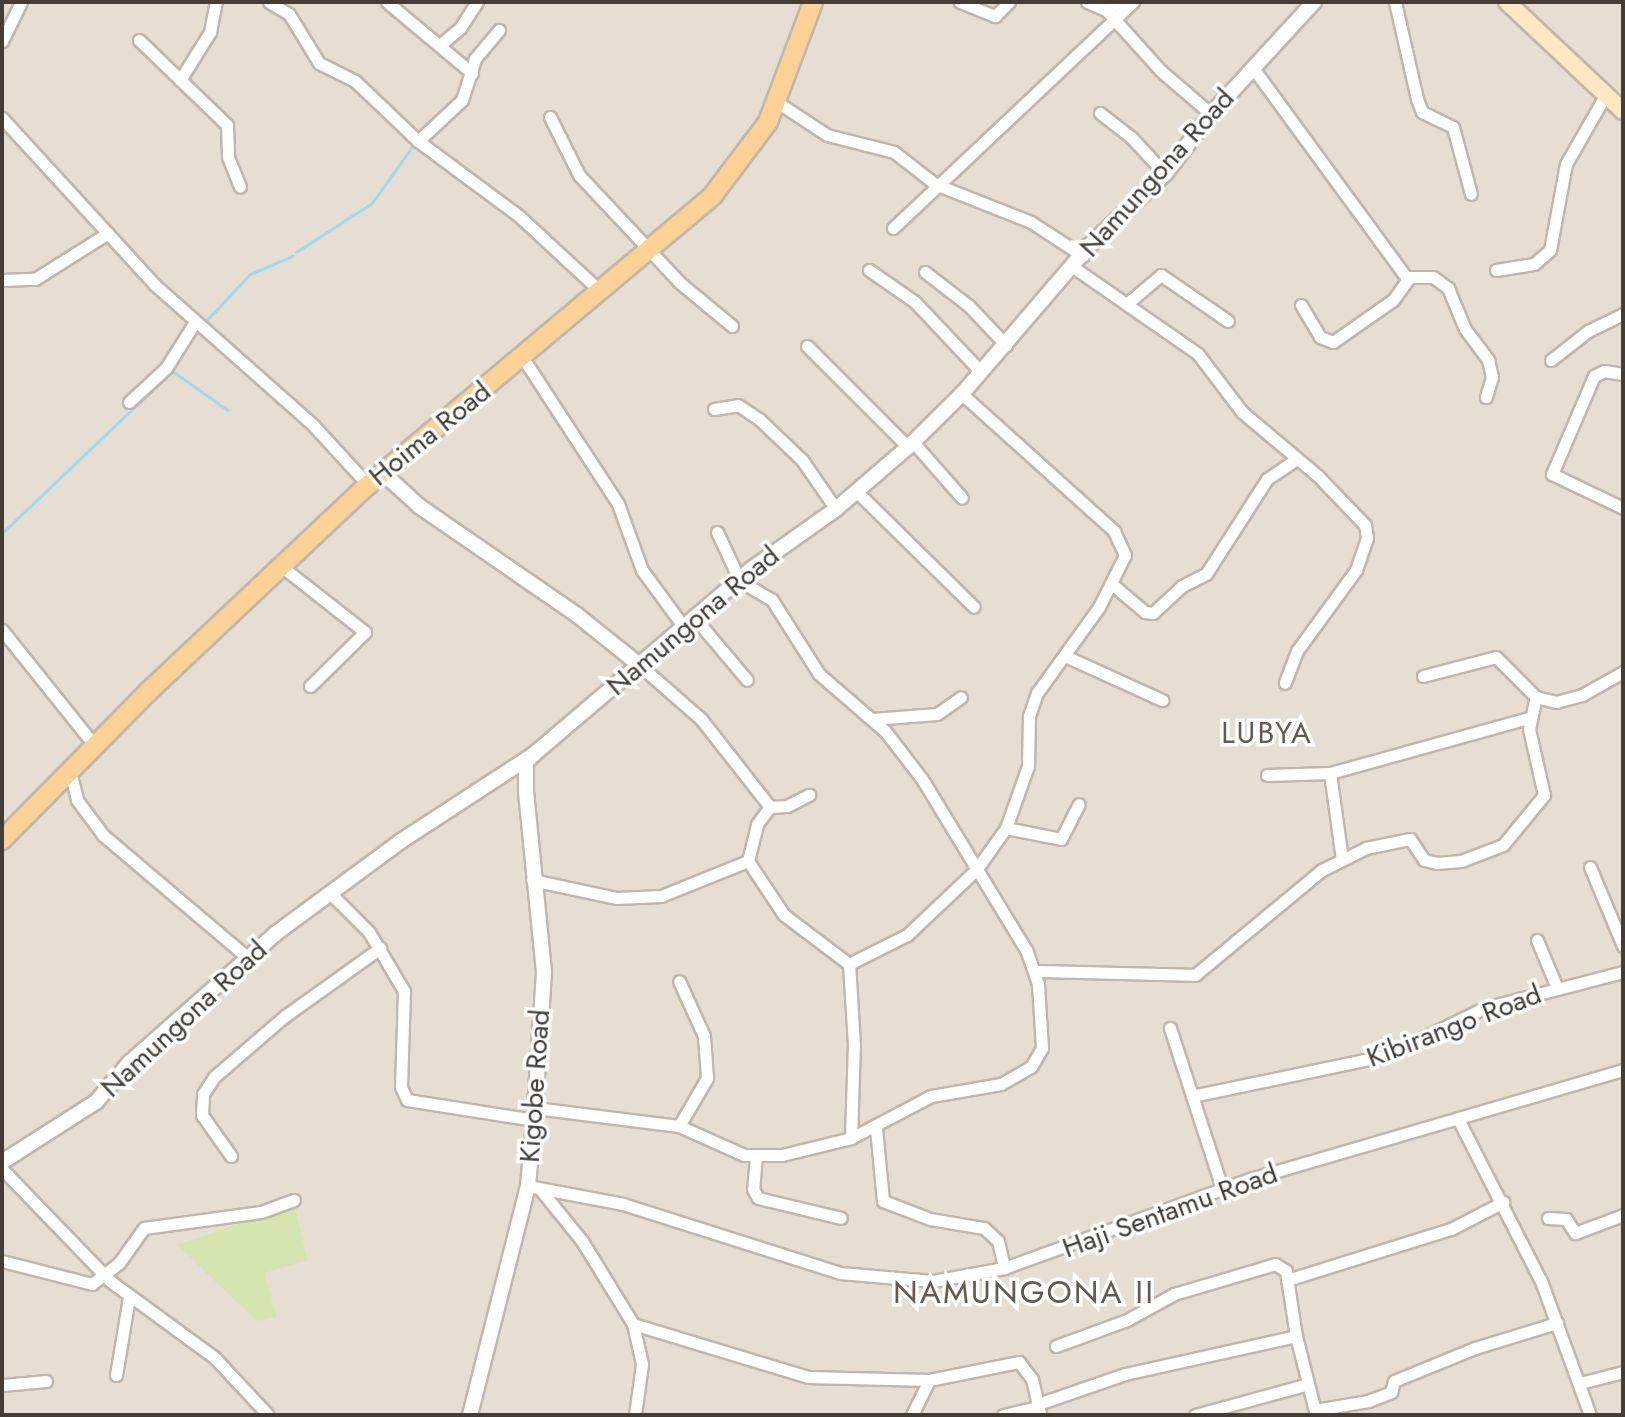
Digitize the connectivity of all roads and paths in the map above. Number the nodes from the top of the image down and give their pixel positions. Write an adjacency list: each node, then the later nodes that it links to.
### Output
1 (21, 2): 19 (street)
2 (216, 2): 23 (street)
3 (269, 2): 15 (street)
4 (387, 2): 20 (street)
5 (477, 2): 20 (street)
6 (813, 2): 25 (main road, Hoima Road)
7 (960, 2): 8 (street)
8 (1009, 2)
9 (1087, 2): 16 (street)
10 (1119, 2): 16 (street)
11 (1133, 2): 35 (street)
12 (1314, 2): 21 (street, Namungona Road)
13 (1395, 2): 34 (street)
14 (1507, 2): 24 (main road)
15 (288, 6): 31 (street)
16 (1106, 10): 28 (street)
17 (499, 30): 22 (street)
18 (139, 40): 23 (street)
19 (2, 41)
20 (441, 44): 22 (street)
21 (1253, 68): 28 (street, Namungona Road); 42 (street)
22 (472, 73): 31 (street)
23 (180, 80): 33 (street)
24 (1605, 96): 26 (main road); 40 (street)
25 (777, 102): 37 (main road, Hoima Road); 38 (street)
26 (1623, 111)
27 (1100, 113): 32 (street)
28 (1211, 114): 32 (street, Namungona Road)
29 (550, 117): 37 (street)
30 (2, 118): 36 (street)
31 (418, 141): 44 (street)
32 (1165, 174): 38 (street, Namungona Road)
33 (240, 187)
34 (1471, 194)
35 (893, 228)
36 (108, 233): 43 (street); 49 (street)
37 (650, 253): 44 (main road, Hoima Road); 50 (street)
38 (1078, 261): 45 (street); 51 (street, Namungona Road)
39 (869, 270): 55 (street)
40 (1496, 270)
41 (925, 272): 51 (street)
42 (1408, 279): 46 (street); 58 (street)
43 (2, 280)
44 (601, 292): 53 (main road, Hoima Road)
45 (1129, 302): 48 (street); 62 (street)
46 (1301, 305)
47 (1623, 314): 54 (street)
48 (1228, 321)
49 (195, 322): 59 (street); 63 (street)
50 (732, 326)
51 (1006, 345): 55 (street, Namungona Road)
52 (807, 346): 61 (street)
53 (523, 358): 63 (main road, Hoima Road); 73 (street)
54 (1551, 360)
55 (981, 372): 57 (street, Namungona Road)
56 (1623, 374): 66 (street)
57 (962, 394): 61 (street, Namungona Road); 71 (street)
58 (1486, 397)
59 (129, 402)
60 (714, 409): 67 (street)
61 (911, 444): 64 (street, Namungona Road); 65 (street)
62 (1297, 459): 71 (street); 80 (street)
63 (375, 479): 69 (main road, Hoima Road); 76 (street)
64 (856, 491): 67 (street, Namungona Road); 72 (street)
65 (962, 498)
66 (1623, 508)
67 (836, 509): 70 (street, Namungona Road)
68 (717, 532): 70 (street)
69 (281, 566): 81 (street); 87 (main road, Hoima Road)
70 (740, 581): 73 (street, Namungona Road); 86 (street)
71 (1113, 585): 75 (street)
72 (974, 607)
73 (689, 622): 76 (street, Namungona Road); 79 (street)
74 (2, 630): 87 (street)
75 (1065, 656): 84 (street); 95 (street)
76 (637, 663): 88 (street, Namungona Road); 94 (street)
77 (1623, 672): 83 (street)
78 (1423, 676): 83 (street)
79 (747, 680)
80 (1285, 683)
81 (310, 686)
82 (961, 697): 86 (street)
83 (1536, 697): 85 (street)
84 (1162, 700)
85 (1528, 718): 90 (street); 97 (street)
86 (872, 719): 100 (street)
87 (94, 745): 89 (main road, Hoima Road)
88 (533, 755): 101 (street, Kigobe Road); 102 (street, Namungona Road)
89 (70, 771): 96 (main road, Hoima Road); 106 (street)
90 (1330, 773): 91 (street); 97 (street)
91 (1267, 775)
92 (809, 795): 94 (street)
93 (1079, 804): 95 (street)
94 (770, 807): 98 (street)
95 (1006, 828): 100 (street)
96 (2, 840)
97 (1342, 859): 108 (street)
98 (748, 861): 101 (street); 107 (street)
99 (1590, 867): 104 (street)
100 (976, 870): 107 (street); 108 (street)
101 (532, 880): 115 (street, Kigobe Road)
102 (333, 896): 105 (street); 106 (street, Namungona Road)
103 (1537, 940): 111 (street)
104 (1623, 946)
105 (380, 948): 115 (street); 120 (street)
106 (247, 957): 122 (street, Namungona Road)
107 (849, 964): 119 (street)
108 (1035, 971): 118 (street)
109 (1623, 972): 111 (street, Kibirango Road)
110 (679, 981): 117 (street)
111 (1557, 988): 114 (street, Kibirango Road)
112 (1170, 1028): 114 (street)
113 (1623, 1070): 116 (street, Haji Sentamu Road)
114 (1192, 1096): 125 (street)
115 (535, 1114): 117 (street); 124 (street, Kigobe Road)
116 (1459, 1121): 125 (street, Haji Sentamu Road); 127 (street)
117 (679, 1126): 121 (street)
118 (876, 1128): 119 (street); 132 (street)
119 (851, 1138): 121 (street)
120 (231, 1156)
121 (756, 1156): 129 (street)
122 (2, 1162)
123 (2, 1169): 133 (street)
124 (534, 1188): 132 (street, Haji Sentamu Road); 137 (street); 150 (street, Kigobe Road)
125 (1222, 1188): 132 (street, Haji Sentamu Road)
126 (294, 1200): 133 (street)
127 (1503, 1202): 134 (street); 136 (street)
128 (1623, 1215): 130 (street)
129 (841, 1218)
130 (1548, 1218)
131 (2, 1261): 133 (street)
132 (1004, 1268)
133 (104, 1273): 135 (street)
134 (1287, 1280): 138 (street); 139 (street)
135 (129, 1297): 141 (street); 149 (street)
136 (1557, 1323): 144 (street); 148 (street)
137 (633, 1324): 142 (street); 151 (street)
138 (1296, 1336): 145 (street); 147 (street)
139 (1056, 1346)
140 (1623, 1372): 144 (street)
141 (116, 1375)
142 (929, 1380): 147 (street); 152 (street)
143 (46, 1381): 146 (street)
144 (1580, 1383): 155 (street)
145 (1308, 1384): 148 (street); 154 (street)
146 (2, 1385)
147 (1039, 1409): 153 (street)
148 (1316, 1413)
149 (268, 1415)
150 (470, 1415)
151 (635, 1415)
152 (912, 1415)
153 (1003, 1415)
154 (1195, 1415)
155 (1590, 1415)

